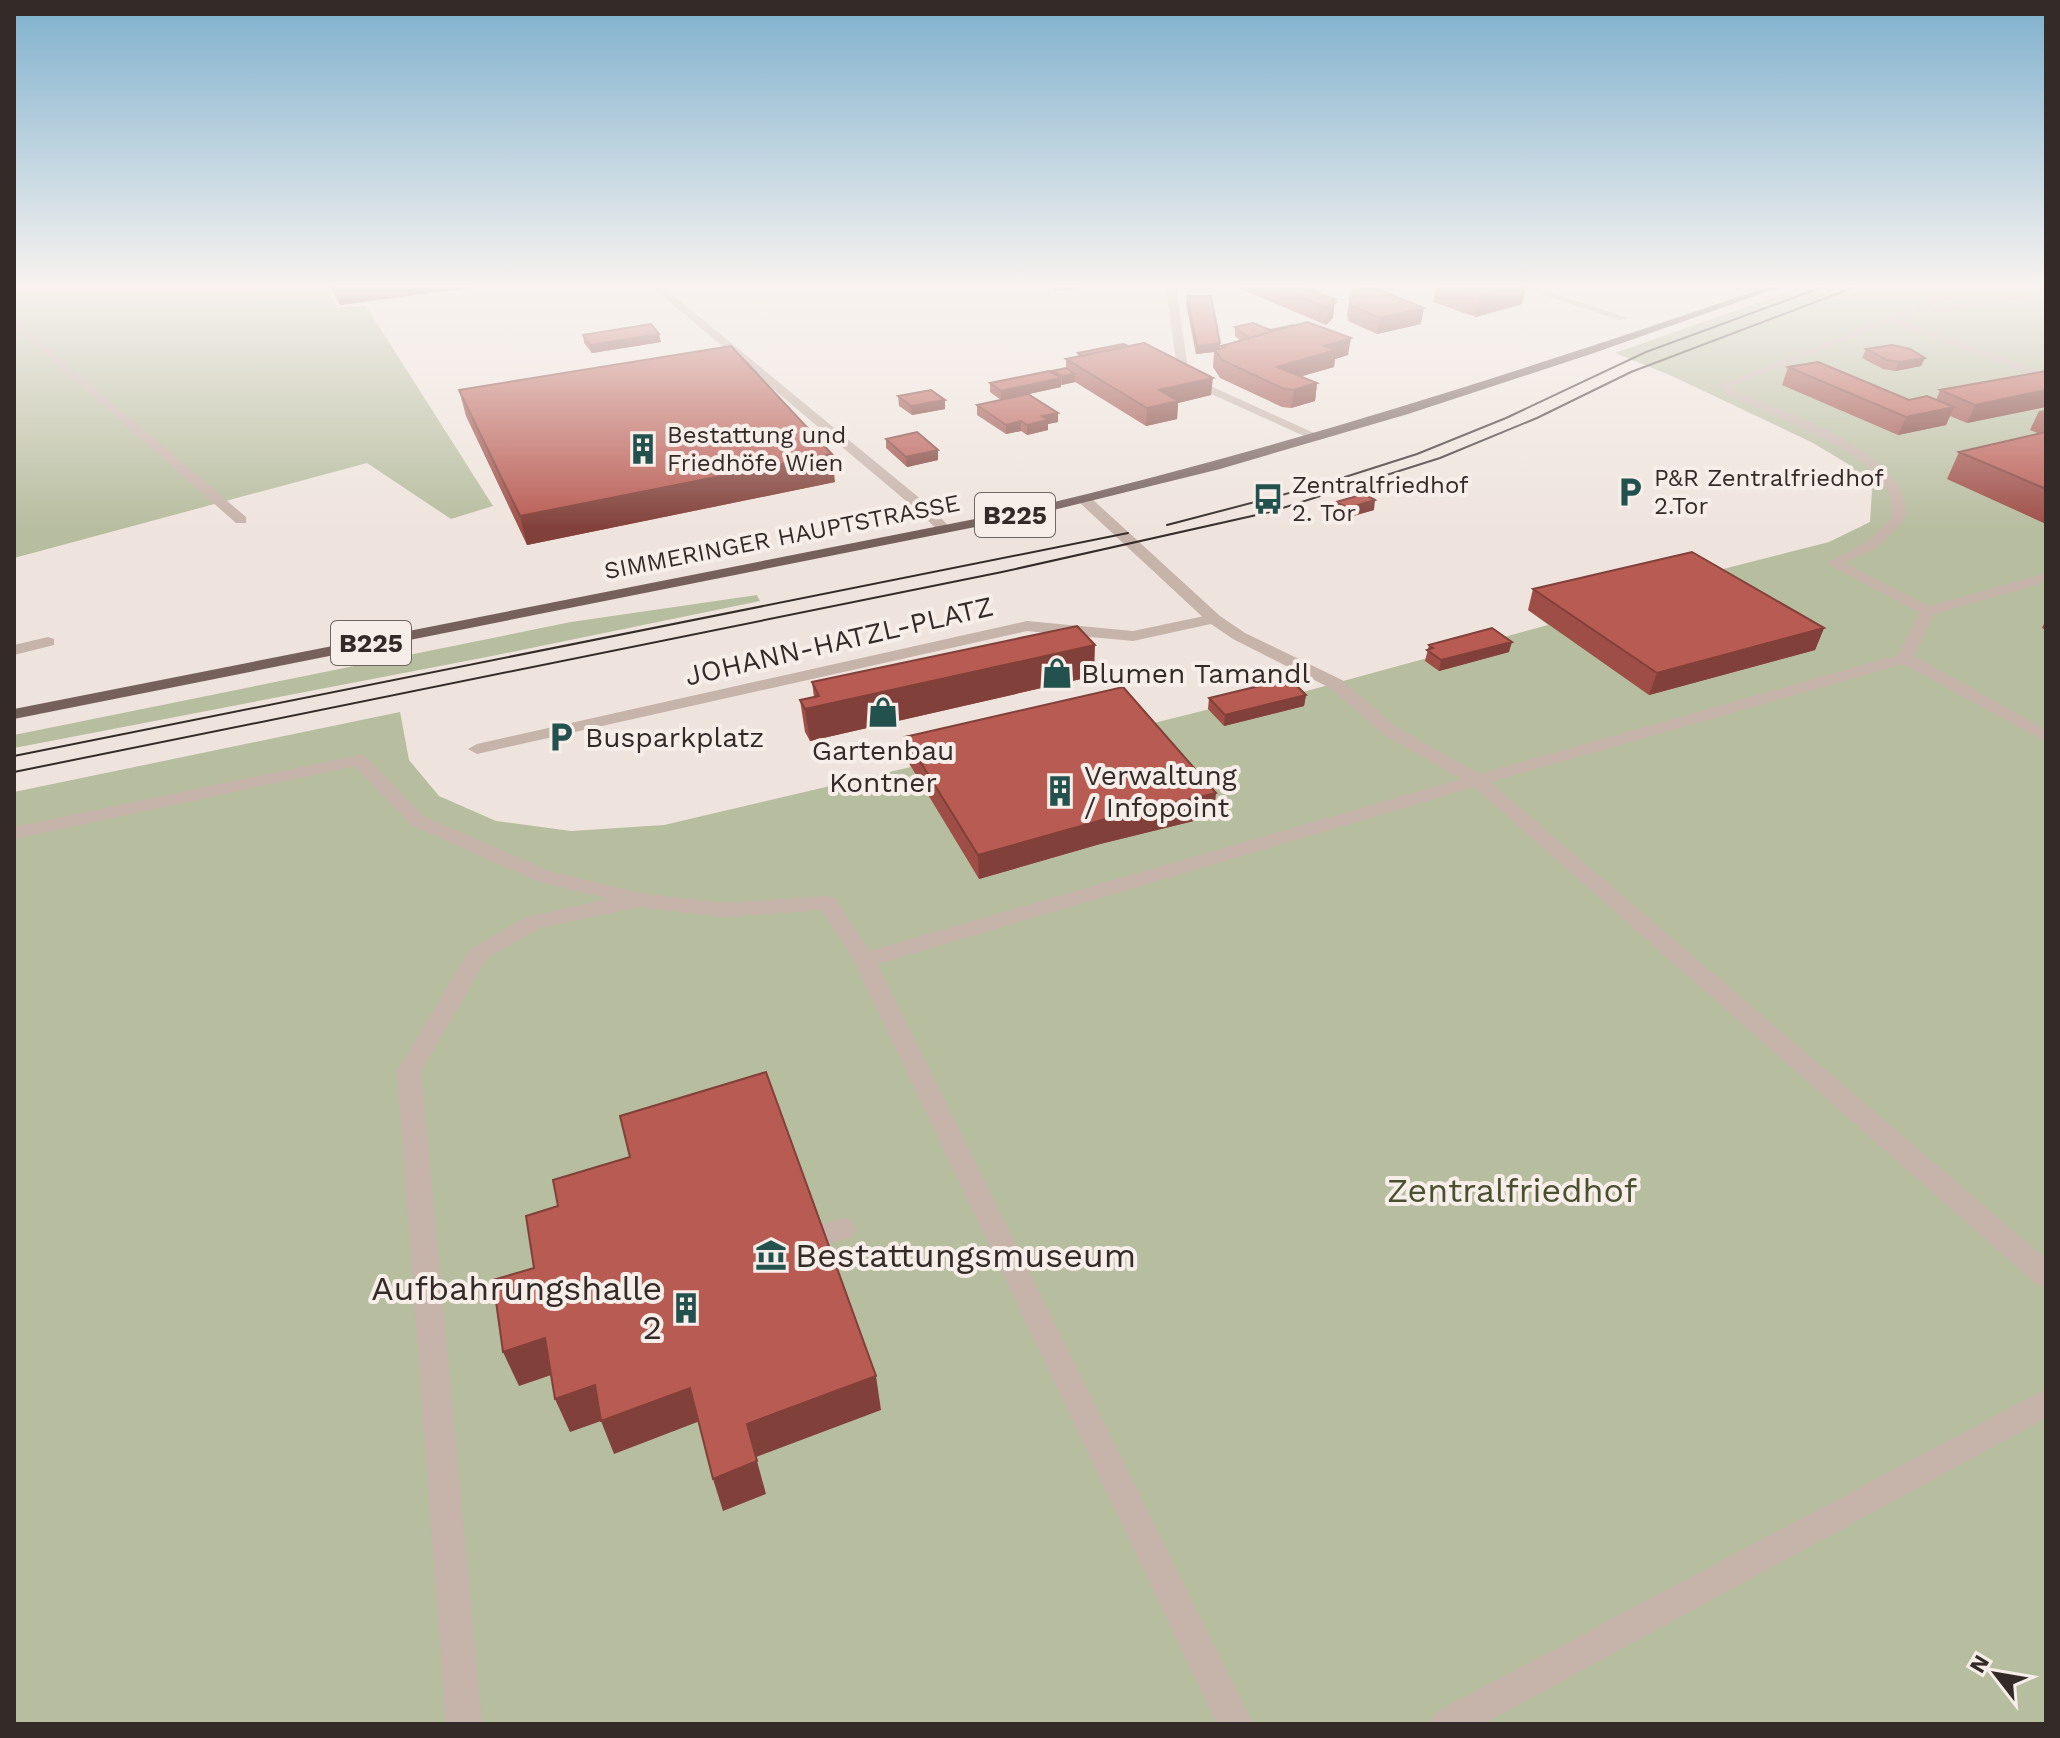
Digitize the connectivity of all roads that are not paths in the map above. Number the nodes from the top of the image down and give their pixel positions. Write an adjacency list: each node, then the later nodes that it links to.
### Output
1 (67, 368): 10 (street)
2 (755, 368): 11 (street)
3 (1183, 368): 8 (street)
4 (1539, 368): 8 (main road, SIMMERINGER HAUPTSTRASSE / B225)
5 (1767, 368): 13 (street)
6 (2022, 368): 7 (street)
7 (2046, 377)
8 (1319, 438): 9 (main road, SIMMERINGER HAUPTSTRASSE / B225)
9 (1085, 500): 11 (main road, SIMMERINGER HAUPTSTRASSE / B225); 14 (street)
10 (241, 520)
11 (944, 529): 18 (main road, SIMMERINGER HAUPTSTRASSE / B225)
12 (2046, 577): 13 (street)
13 (1928, 611): 17 (street)
14 (1214, 619): 20 (street, JOHANN-HATZL-PLATZ); 21 (street)
15 (48, 642): 16 (street)
16 (14, 650)
17 (1905, 658): 19 (street); 21 (street)
18 (14, 714)
19 (2046, 737)
20 (477, 749)
21 (1477, 780): 24 (street); 25 (street)
22 (14, 833): 23 (street)
23 (640, 900): 24 (street); 27 (street)
24 (864, 960): 28 (street)
25 (2046, 1276)
26 (2046, 1403): 29 (street)
27 (464, 1724)
28 (1235, 1724)
29 (1448, 1724)

